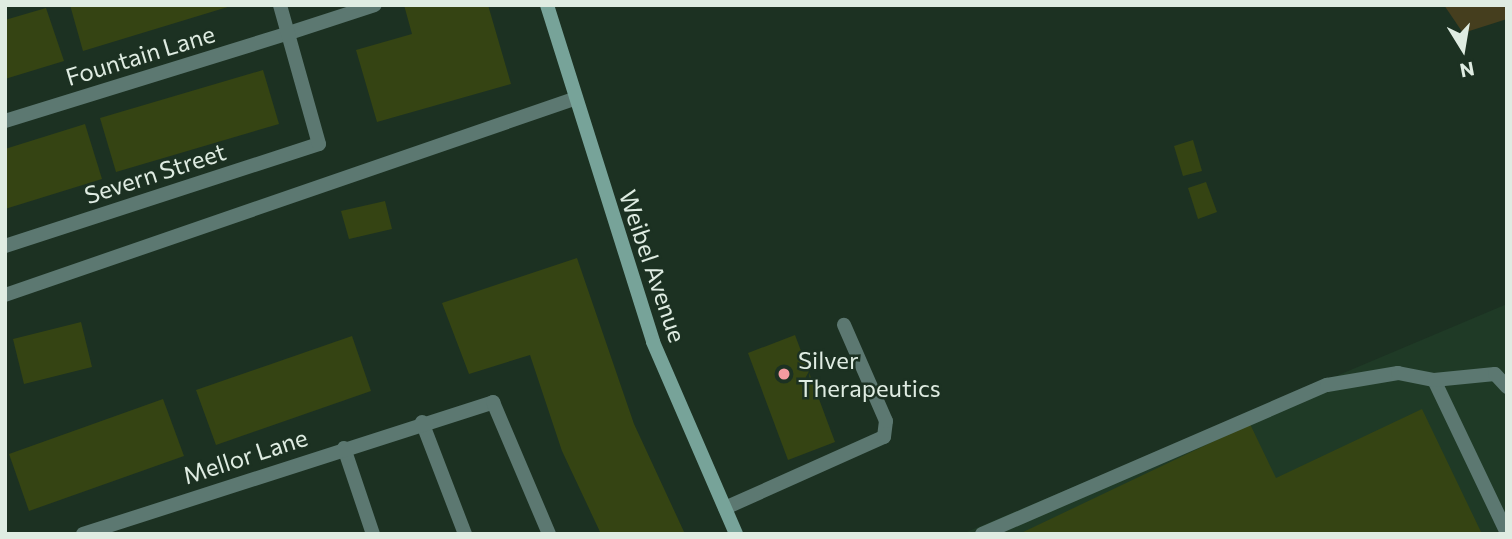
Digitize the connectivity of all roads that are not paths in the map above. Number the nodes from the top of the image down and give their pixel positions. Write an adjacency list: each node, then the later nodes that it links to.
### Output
1 (281, 5): 4 (street)
2 (375, 5): 4 (street, Fountain Lane)
3 (547, 5): 5 (street, Weibel Avenue)
4 (289, 33): 6 (street, Fountain Lane); 7 (street, Severn Street)
5 (574, 99): 8 (street); 14 (street, Weibel Avenue)
6 (5, 121)
7 (5, 246)
8 (5, 295)
9 (844, 324): 14 (street)
10 (1434, 380): 11 (street); 15 (street); 21 (street)
11 (1507, 387)
12 (422, 422): 13 (street, Mellor Lane); 18 (street); 19 (street, Mellor Lane)
13 (344, 447): 16 (street, Mellor Lane); 17 (street)
14 (725, 508): 20 (street, Weibel Avenue)
15 (1507, 533)
16 (83, 534)
17 (373, 534)
18 (465, 534)
19 (549, 534)
20 (736, 534)
21 (982, 534)

